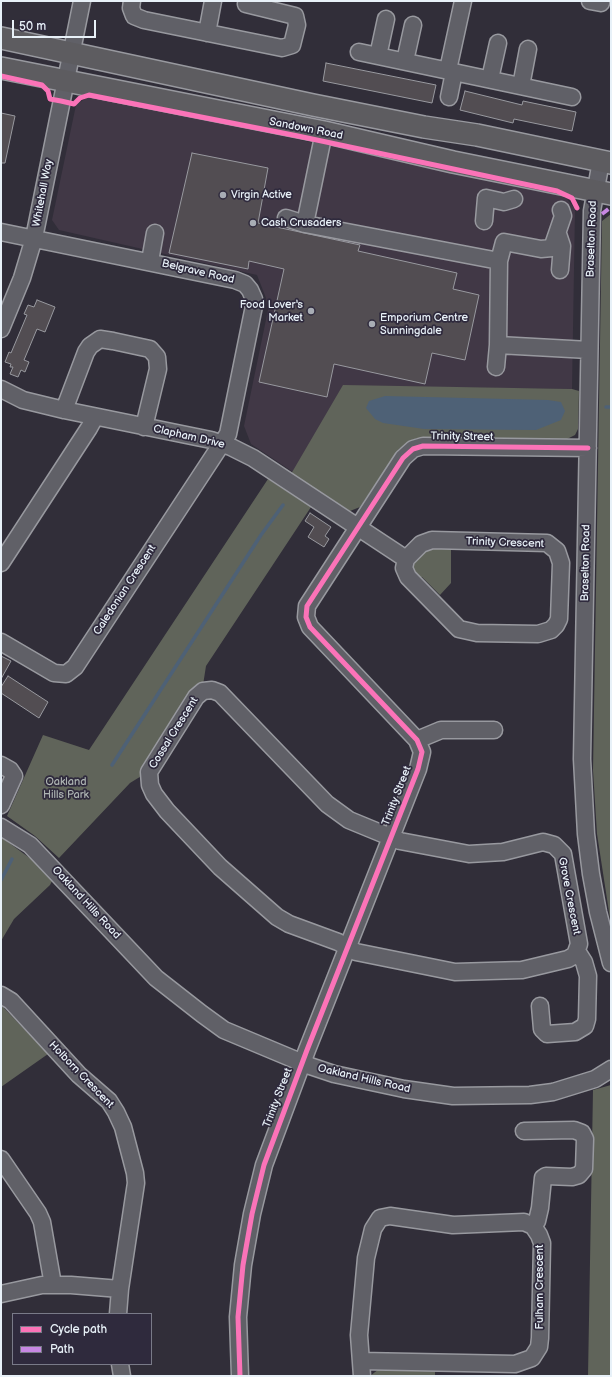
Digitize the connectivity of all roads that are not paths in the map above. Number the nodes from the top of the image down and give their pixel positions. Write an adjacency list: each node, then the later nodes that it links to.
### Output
1 (82, 1): 12 (street, Whitehall Way)
2 (132, 1): 8 (street)
3 (213, 1): 8 (street)
4 (463, 1): 17 (street)
5 (246, 4): 8 (street)
6 (386, 19): 14 (street)
7 (413, 25): 15 (street)
8 (207, 32)
9 (1, 38): 12 (main road)
10 (498, 42): 18 (street)
11 (528, 49): 20 (street)
12 (70, 52): 19 (street, Whitehall Way); 24 (main road)
13 (359, 52): 14 (street)
14 (378, 56): 15 (street)
15 (405, 61): 17 (street)
16 (1, 68): 19 (main road, Sandown Road)
17 (451, 71): 18 (street); 21 (street)
18 (490, 79): 20 (street)
19 (65, 81): 23 (main road, Sandown Road); 34 (street, Whitehall Way)
20 (520, 86): 22 (street)
21 (449, 97)
22 (572, 97)
23 (324, 132): 25 (main road, Sandown Road); 30 (street)
24 (606, 162): 25 (street, Braselton Road)
25 (603, 193): 40 (street, Braselton Road)
26 (514, 199): 29 (street)
27 (561, 210): 32 (street)
28 (286, 218): 30 (street)
29 (484, 221)
30 (305, 224): 36 (street)
31 (1, 232): 34 (street, Belgrave Road)
32 (557, 232): 36 (street); 37 (street)
33 (155, 233): 35 (street)
34 (34, 238): 35 (street, Belgrave Road); 38 (street, Whitehall Way)
35 (150, 261): 46 (street, Belgrave Road)
36 (499, 261): 39 (street)
37 (560, 270)
38 (1, 329)
39 (498, 346): 40 (street); 41 (street)
40 (589, 350): 47 (street, Braselton Road)
41 (496, 367)
42 (1, 390): 43 (street, Clapham Drive)
43 (64, 410): 44 (street, Clapham Drive); 45 (street)
44 (95, 417): 45 (street, Clapham Drive); 50 (street)
45 (144, 427): 46 (street, Clapham Drive)
46 (222, 443): 48 (street, Clapham Drive); 51 (street, Caledonian Crescent)
47 (588, 448): 48 (street, Trinity Street); 60 (street, Braselton Road)
48 (358, 528): 49 (street); 53 (street, Trinity Street)
49 (406, 559): 49 (street, Trinity Crescent)
50 (1, 563)
51 (1, 642)
52 (494, 730): 53 (street)
53 (417, 740): 57 (street, Trinity Street)
54 (1, 765): 55 (street)
55 (1, 805)
56 (1, 827): 63 (street, Oakland Hills Road)
57 (391, 837): 58 (street, Trinity Street); 58 (street, Cossal Crescent); 59 (street, Grove Crescent)
58 (348, 948): 59 (street, Grove Crescent); 63 (street, Trinity Street)
59 (577, 951): 62 (street)
60 (611, 963)
61 (1, 995): 71 (street, Holborn Crescent)
62 (540, 1006)
63 (302, 1062): 65 (street, Oakland Hills Road); 77 (street, Trinity Street)
64 (611, 1069): 65 (street, Oakland Hills Road)
65 (595, 1079): 66 (street, Oakland Hills Road)
66 (611, 1079)
67 (524, 1130): 69 (street)
68 (1, 1159): 70 (street)
69 (533, 1226): 75 (street, Fulham Crescent); 75 (street, Fulham Crescent)
70 (53, 1285): 71 (street); 72 (street)
71 (120, 1289): 73 (street, Holborn Crescent)
72 (1, 1294)
73 (118, 1313)
74 (120, 1365): 76 (street)
75 (362, 1369)
76 (122, 1376)
77 (240, 1376)

